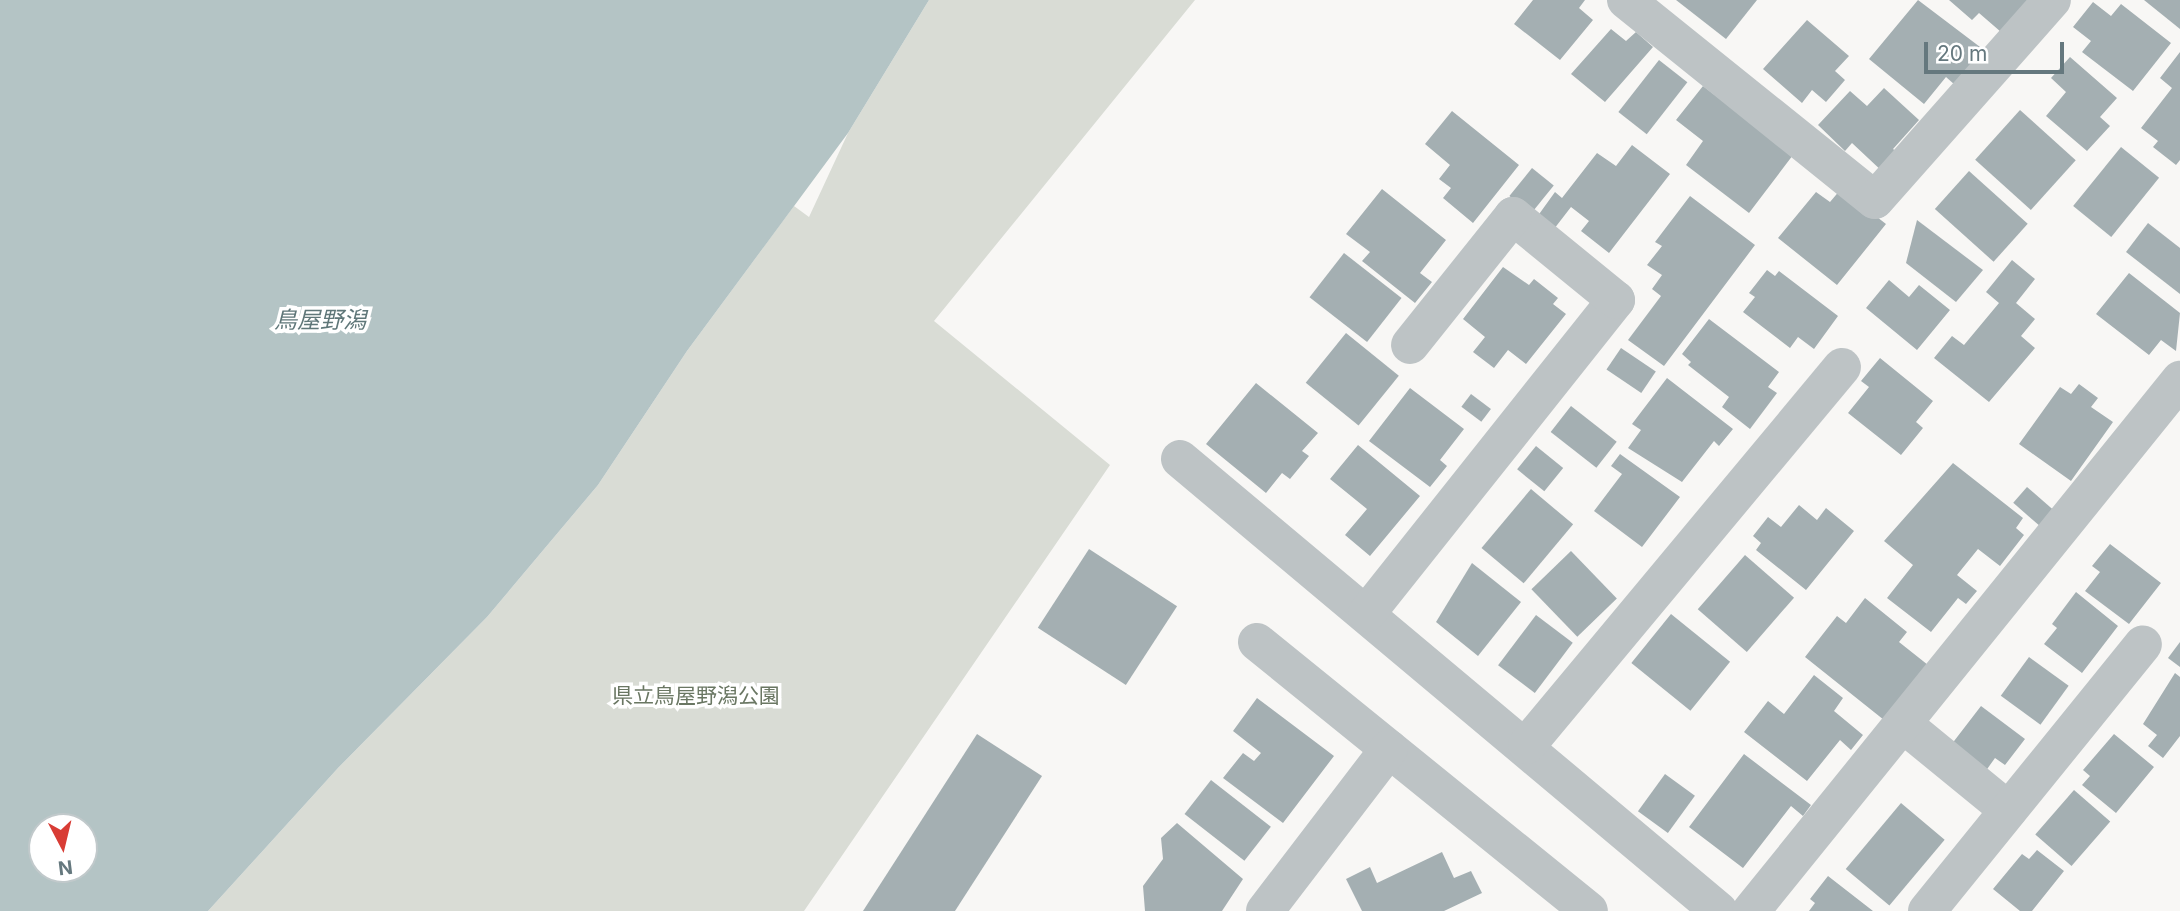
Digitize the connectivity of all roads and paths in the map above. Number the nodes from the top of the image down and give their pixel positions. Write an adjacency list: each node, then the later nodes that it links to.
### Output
1 (1626, 0): 2 (street)
2 (2052, 0)
3 (1410, 345): 7 (street)
4 (1842, 367): 11 (street)
5 (2180, 380): 10 (street)
6 (1180, 459): 7 (street)
7 (1367, 613): 11 (street)
8 (1256, 642): 12 (street)
9 (2143, 644): 13 (street)
10 (1903, 724): 13 (street); 17 (street)
11 (1527, 745): 16 (street)
12 (1389, 749): 14 (street); 15 (street)
13 (2008, 810): 18 (street)
14 (1265, 911)
15 (1589, 911)
16 (1720, 911)
17 (1751, 911)
18 (1927, 911)

